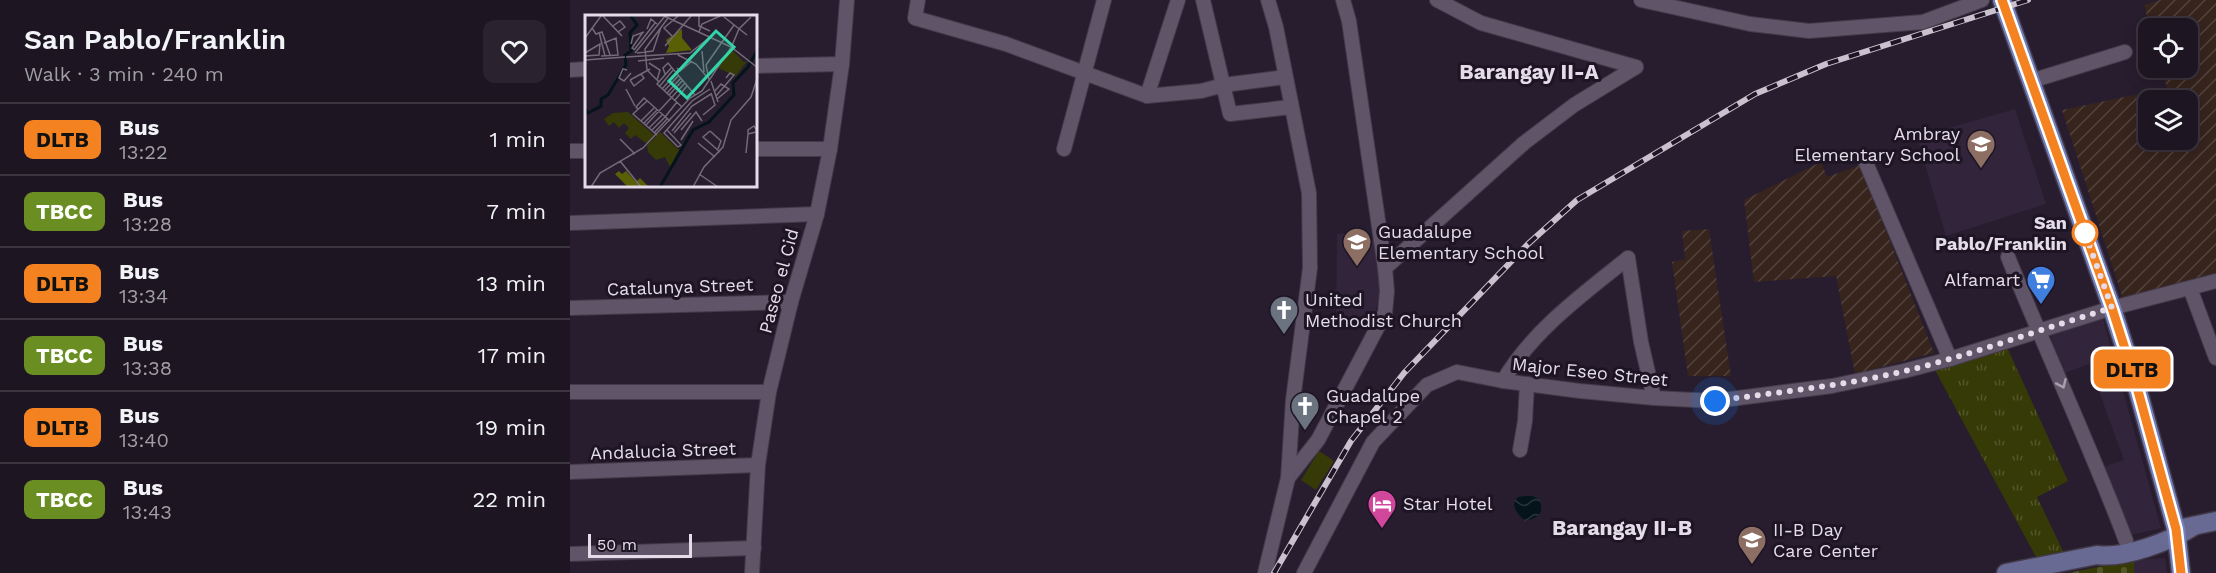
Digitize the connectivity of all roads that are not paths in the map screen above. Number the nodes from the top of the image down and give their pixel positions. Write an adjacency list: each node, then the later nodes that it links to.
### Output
1 (847, 0): 13 (street, Paseo el Cid)
2 (918, 0): 17 (street)
3 (1104, 0): 17 (street)
4 (1178, 0): 21 (street)
5 (1203, 0): 20 (street)
6 (1268, 0): 18 (street)
7 (1343, 0): 30 (street)
8 (1437, 0): 30 (street)
9 (1641, 0): 10 (street)
10 (1982, 0)
11 (2002, 0): 19 (main road)
12 (2125, 52): 19 (street)
13 (842, 64): 14 (street); 24 (street, Paseo el Cid)
14 (758, 66)
15 (585, 69): 16 (street)
16 (570, 70)
17 (1085, 73): 21 (street); 25 (street)
18 (1285, 76): 20 (street); 22 (street)
19 (2031, 81): 35 (main road)
20 (1224, 85): 21 (street); 22 (street)
21 (1147, 96)
22 (1291, 107): 47 (street)
23 (758, 149): 24 (street)
24 (830, 149): 27 (street, Paseo el Cid)
25 (1064, 149)
26 (1866, 164): 38 (street)
27 (817, 214): 28 (street); 33 (street, Paseo el Cid)
28 (570, 223)
29 (2008, 257): 36 (street)
30 (1385, 268): 47 (street)
31 (2216, 281): 32 (street, Major Eseo Street)
32 (2190, 288): 35 (street, Major Eseo Street); 37 (street)
33 (791, 302): 34 (street, Catalunya Street); 42 (street, Paseo el Cid)
34 (570, 308)
35 (2112, 308): 36 (street, Major Eseo Street); 49 (main road)
36 (2038, 331): 38 (street, Major Eseo Street); 50 (street, one-way to 50)
37 (2216, 358)
38 (1950, 359): 43 (street, Major Eseo Street)
39 (1503, 381): 40 (street, Major Eseo Street); 43 (street); 56 (street, Major Eseo Street)
40 (1527, 384): 43 (street, Major Eseo Street); 44 (street)
41 (570, 392): 42 (street)
42 (769, 392): 45 (street, Paseo el Cid)
43 (1654, 398)
44 (1520, 450)
45 (758, 465): 46 (street, Andalucia Street); 51 (street, Paseo el Cid)
46 (570, 472)
47 (1288, 478): 55 (street)
48 (2216, 521): 49 (street)
49 (2182, 530): 50 (street); 53 (street); 58 (main road)
50 (2127, 541): 53 (street)
51 (754, 548): 52 (street); 54 (street, Paseo el Cid)
52 (570, 554)
53 (2097, 555): 57 (street)
54 (752, 573)
55 (1265, 573)
56 (1304, 573)
57 (2006, 573)
58 (2181, 573)

